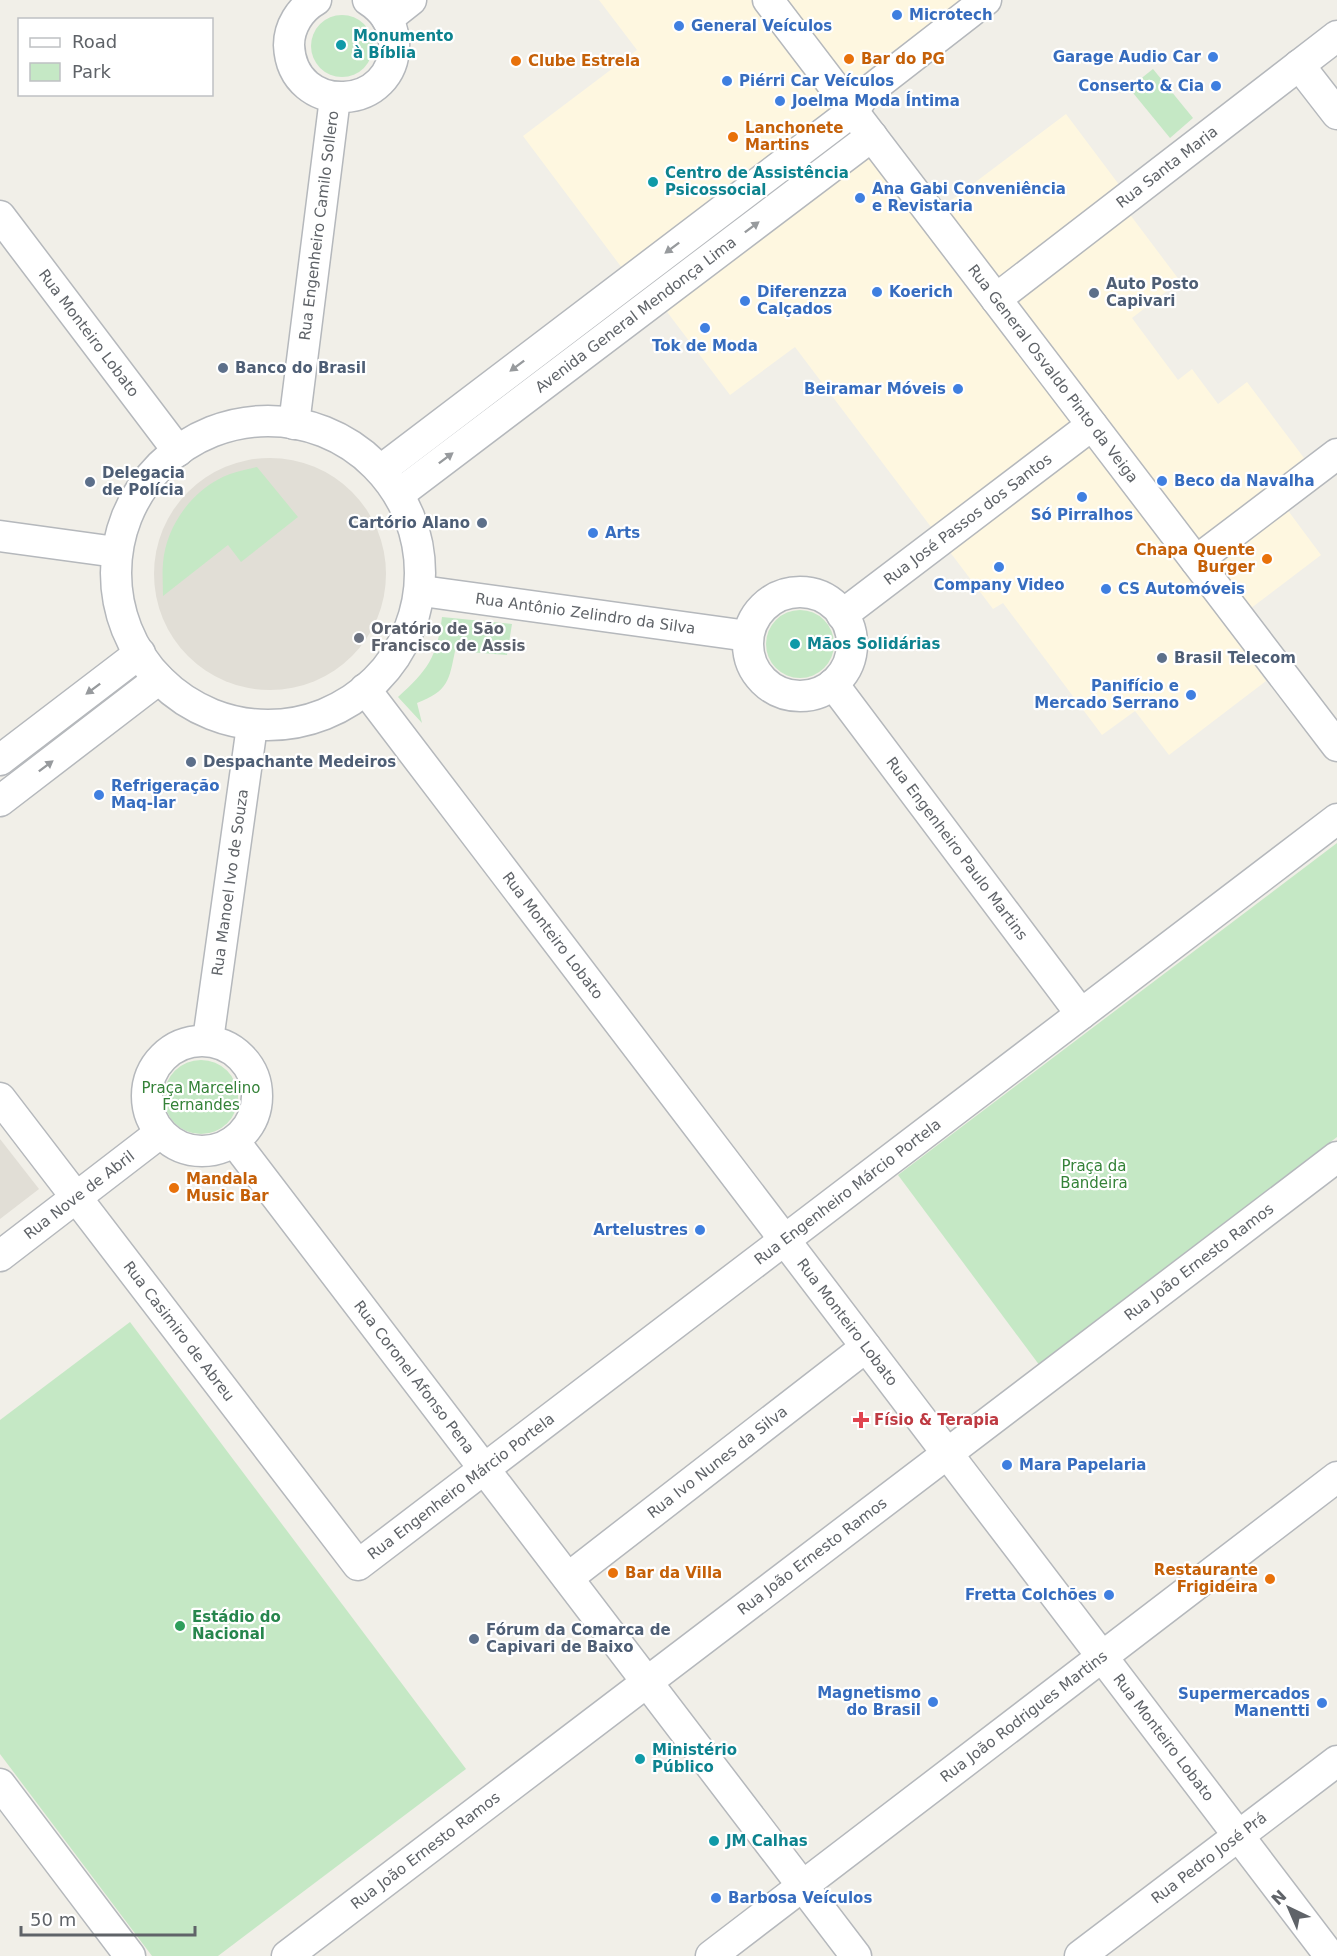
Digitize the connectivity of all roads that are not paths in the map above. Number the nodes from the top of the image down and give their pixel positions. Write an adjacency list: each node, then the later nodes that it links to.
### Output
1 (314, 0): 8 (street)
2 (411, 0): 5 (street)
3 (768, 0): 9 (street, Rua General Osvaldo Pinto da Veiga)
4 (987, 0): 9 (street, Avenida General Mendonça Lima)
5 (377, 9): 8 (street)
6 (1337, 36): 7 (street, Rua Santa Maria)
7 (1299, 65): 10 (street); 13 (street, Rua Santa Maria)
8 (335, 98): 14 (street, Rua Engenheiro Camilo Sollero)
9 (853, 111): 11 (street, Rua General Osvaldo Pinto da Veiga); 18 (street, Avenida General Mendonça Lima, one-way to 18)
10 (1337, 114)
11 (872, 136): 13 (street, Rua General Osvaldo Pinto da Veiga); 19 (street, Avenida General Mendonça Lima, one-way to 11)
12 (0, 216): 16 (street, Rua Monteiro Lobato)
13 (996, 299): 15 (street, Rua General Osvaldo Pinto da Veiga)
14 (294, 424): 16 (street); 18 (street)
15 (1092, 425): 22 (street, Rua General Osvaldo Pinto da Veiga); 24 (street, Rua José Passos dos Santos)
16 (178, 451): 21 (street)
17 (1337, 454): 22 (street)
18 (381, 470): 19 (street)
19 (399, 494): 23 (street)
20 (0, 536): 21 (street)
21 (116, 552): 26 (street)
22 (1196, 561): 31 (street, Rua General Osvaldo Pinto da Veiga)
23 (422, 591): 25 (street, Rua Antônio Zelindro da Silva); 29 (street)
24 (842, 615): 25 (street); 28 (street)
25 (748, 636): 28 (street)
26 (140, 654): 27 (street); 32 (street, one-way to 32)
27 (159, 679): 30 (street); 33 (street, one-way to 27)
28 (833, 684): 35 (street, Rua Engenheiro Paulo Martins)
29 (364, 689): 30 (street); 42 (street, Rua Monteiro Lobato)
30 (252, 726): 36 (street, Rua Manoel Ivo de Souza)
31 (1337, 746)
32 (0, 760)
33 (0, 801)
34 (1337, 819): 35 (street, Rua Engenheiro Márcio Portela)
35 (1081, 1014): 42 (street, Rua Engenheiro Márcio Portela)
36 (208, 1040): 38 (street); 39 (street)
37 (0, 1098): 41 (street, Rua Casimiro de Abreu)
38 (160, 1133): 39 (street); 41 (street, Rua Nove de Abril)
39 (234, 1141): 46 (street, Rua Coronel Afonso Pena)
40 (1337, 1157): 45 (street, Rua João Ernesto Ramos)
41 (76, 1197): 43 (street, Rua Nove de Abril); 48 (street, Rua Casimiro de Abreu)
42 (784, 1240): 44 (street, Rua Monteiro Lobato); 46 (street, Rua Engenheiro Márcio Portela)
43 (0, 1256)
44 (866, 1347): 45 (street, Rua Monteiro Lobato); 49 (street, Rua Ivo Nunes da Silva)
45 (947, 1454): 50 (street, Rua Monteiro Lobato); 51 (street, Rua João Ernesto Ramos)
46 (484, 1469): 48 (street, Rua Engenheiro Márcio Portela); 49 (street, Rua Coronel Afonso Pena)
47 (1337, 1477): 50 (street, Rua João Rodrigues Martins)
48 (358, 1565)
49 (568, 1578): 51 (street, Rua Coronel Afonso Pena)
50 (1102, 1657): 54 (street, Rua Monteiro Lobato); 55 (street, Rua João Rodrigues Martins)
51 (647, 1682): 55 (street, Rua Coronel Afonso Pena); 57 (street, Rua João Ernesto Ramos)
52 (1337, 1761): 54 (street, Rua Pedro José Prá)
53 (0, 1784): 56 (street)
54 (1238, 1836): 60 (street, Rua Pedro José Prá); 61 (street, Rua Monteiro Lobato)
55 (803, 1886): 58 (street, Rua João Rodrigues Martins); 59 (street, Rua Coronel Afonso Pena)
56 (130, 1956)
57 (287, 1956)
58 (711, 1956)
59 (856, 1956)
60 (1080, 1956)
61 (1330, 1956)

